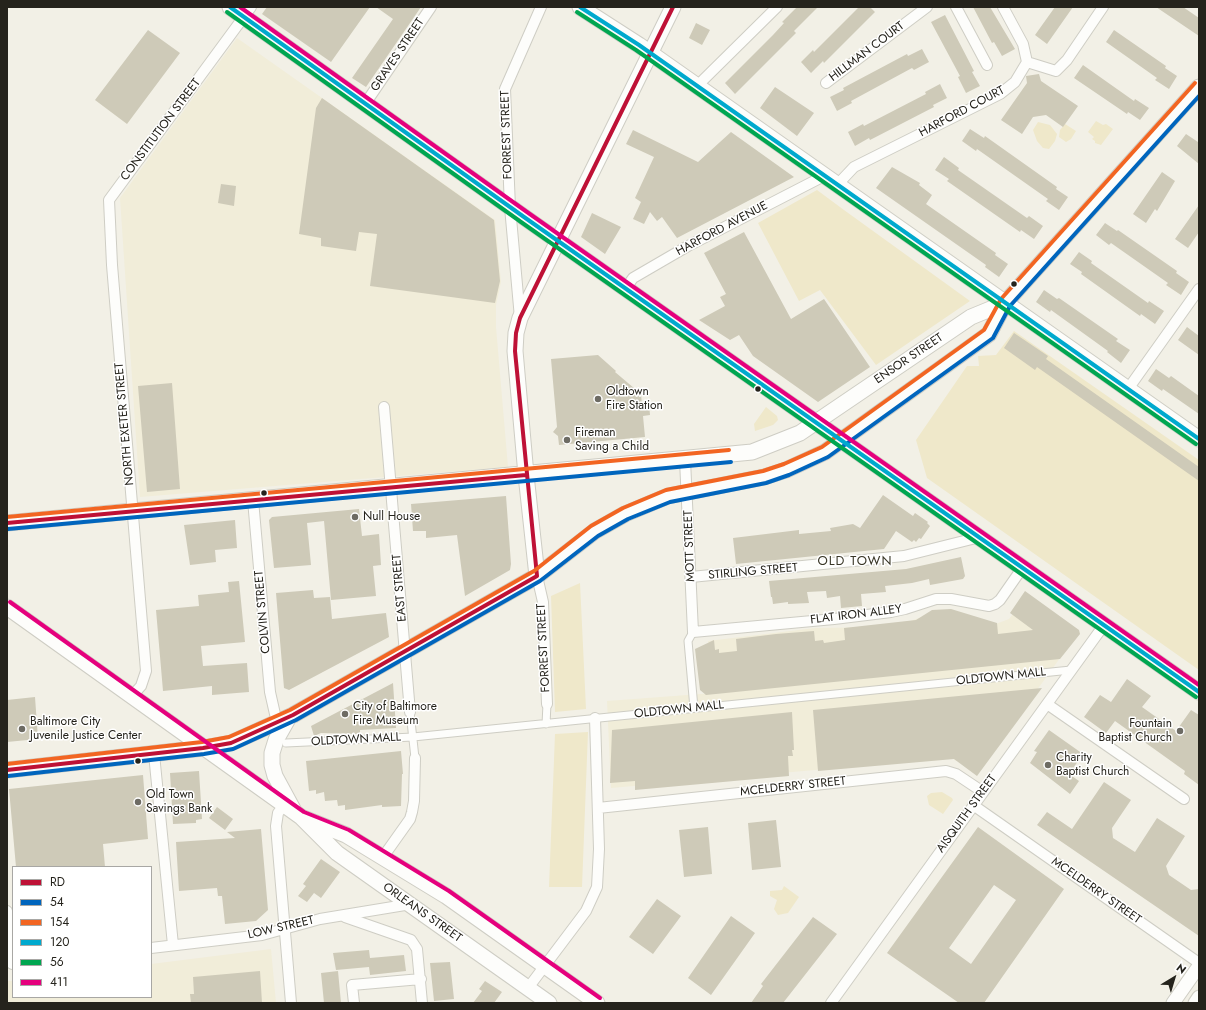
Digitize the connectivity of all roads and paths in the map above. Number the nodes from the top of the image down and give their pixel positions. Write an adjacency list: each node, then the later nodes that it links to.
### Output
1 (230, 7): 11 (main road)
2 (431, 7): 18 (street, GRAVES STREET)
3 (541, 7): 21 (street, FORREST STREET)
4 (580, 7): 12 (main road)
5 (673, 7): 12 (main road)
6 (777, 7): 16 (street)
7 (927, 7): 15 (street, HILLMAN COURT)
8 (956, 7): 14 (street)
9 (1004, 7): 13 (street)
10 (1103, 7): 13 (street)
11 (247, 12): 18 (main road); 23 (street, CONSTITUTION STREET)
12 (650, 55): 16 (main road); 22 (main road)
13 (1027, 62): 20 (street, HARFORD COURT)
14 (987, 65)
15 (826, 83)
16 (696, 87): 19 (main road)
17 (1199, 87): 26 (main road, ENSOR STREET)
18 (365, 104): 21 (main road)
19 (824, 176): 20 (main road); 24 (street, HARFORD AVENUE)
20 (837, 185): 26 (main road)
21 (510, 207): 22 (main road); 27 (street, FORREST STREET)
22 (558, 241): 24 (main road); 27 (main road)
23 (112, 265): 38 (street, NORTH EXETER STREET)
24 (626, 288): 30 (main road)
25 (1199, 288): 28 (street)
26 (1005, 303): 28 (main road); 30 (main road, ENSOR STREET); 31 (main road, ENSOR STREET)
27 (520, 318): 34 (main road, FORREST STREET)
28 (1128, 390): 32 (main road)
29 (384, 407): 35 (street, EAST STREET)
30 (817, 422): 31 (main road); 33 (main road, ENSOR STREET)
31 (841, 439): 36 (main road, ENSOR STREET); 40 (main road)
32 (1199, 439)
33 (685, 460): 34 (main road, ENSOR STREET); 36 (street, MOTT STREET)
34 (526, 475): 35 (main road, ENSOR STREET); 42 (main road, FORREST STREET)
35 (391, 487): 37 (main road, ENSOR STREET); 47 (street, EAST STREET)
36 (687, 492): 42 (main road, ENSOR STREET); 43 (street, MOTT STREET)
37 (253, 500): 38 (main road, ENSOR STREET); 56 (street, COLVIN STREET)
38 (132, 511): 39 (main road, ENSOR STREET); 50 (street, NORTH EXETER STREET)
39 (7, 523)
40 (980, 537): 41 (main road); 43 (street, STIRLING STREET)
41 (1023, 567): 45 (main road); 46 (street, FLAT IRON ALLEY)
42 (537, 576): 47 (main road, ENSOR STREET); 51 (street, FORREST STREET)
43 (691, 577): 46 (street, MOTT STREET)
44 (9, 608): 50 (main road, ORLEANS STREET)
45 (1104, 625): 48 (street, AISQUITH STREET); 49 (main road)
46 (693, 632): 53 (street)
47 (405, 652): 54 (street, EAST STREET); 56 (main road, ENSOR STREET)
48 (1071, 670): 52 (street, AISQUITH STREET); 53 (street, OLDTOWN MALL)
49 (1199, 692)
50 (131, 697): 60 (main road, ORLEANS STREET)
51 (547, 704): 57 (street, FORREST STREET)
52 (1047, 704): 64 (street, AISQUITH STREET); 65 (street)
53 (694, 708): 55 (street, OLDTOWN MALL)
54 (410, 712): 58 (street, EAST STREET)
55 (595, 718): 57 (street, OLDTOWN MALL); 67 (street)
56 (283, 720): 60 (main road, ENSOR STREET); 68 (main road)
57 (546, 724): 58 (street, OLDTOWN MALL)
58 (413, 737): 59 (street, OLDTOWN MALL); 62 (street, EAST STREET)
59 (286, 743)
60 (203, 748): 61 (main road, ENSOR STREET); 68 (main road, ORLEANS STREET)
61 (154, 754): 63 (main road, ENSOR STREET); 74 (street)
62 (415, 758): 69 (street, EAST STREET)
63 (7, 770)
64 (983, 792): 66 (street, AISQUITH STREET); 67 (street, MCELDERRY STREET)
65 (1184, 800)
66 (973, 805): 78 (street, MCELDERRY STREET); 87 (street, AISQUITH STREET)
67 (598, 808): 77 (street)
68 (293, 812): 69 (main road, ORLEANS STREET); 70 (main road, ORLEANS STREET); 73 (street)
69 (384, 858): 77 (main road, ORLEANS STREET)
70 (411, 904): 72 (street, LOW STREET); 80 (main road, ORLEANS STREET)
71 (7, 911): 76 (street)
72 (341, 916): 73 (street, LOW STREET); 79 (street)
73 (284, 930): 74 (street, LOW STREET); 82 (street)
74 (173, 945): 75 (street, LOW STREET)
75 (152, 948)
76 (11, 964)
77 (544, 965): 80 (street); 86 (main road, ORLEANS STREET)
78 (1199, 965): 88 (main road)
79 (421, 980): 83 (street); 84 (street)
80 (528, 988): 85 (main road, ORLEANS STREET)
81 (1199, 997): 89 (main road)
82 (291, 1003)
83 (354, 1003)
84 (422, 1003)
85 (549, 1003)
86 (597, 1003)
87 (831, 1003)
88 (1173, 1003)
89 (1195, 1003)

